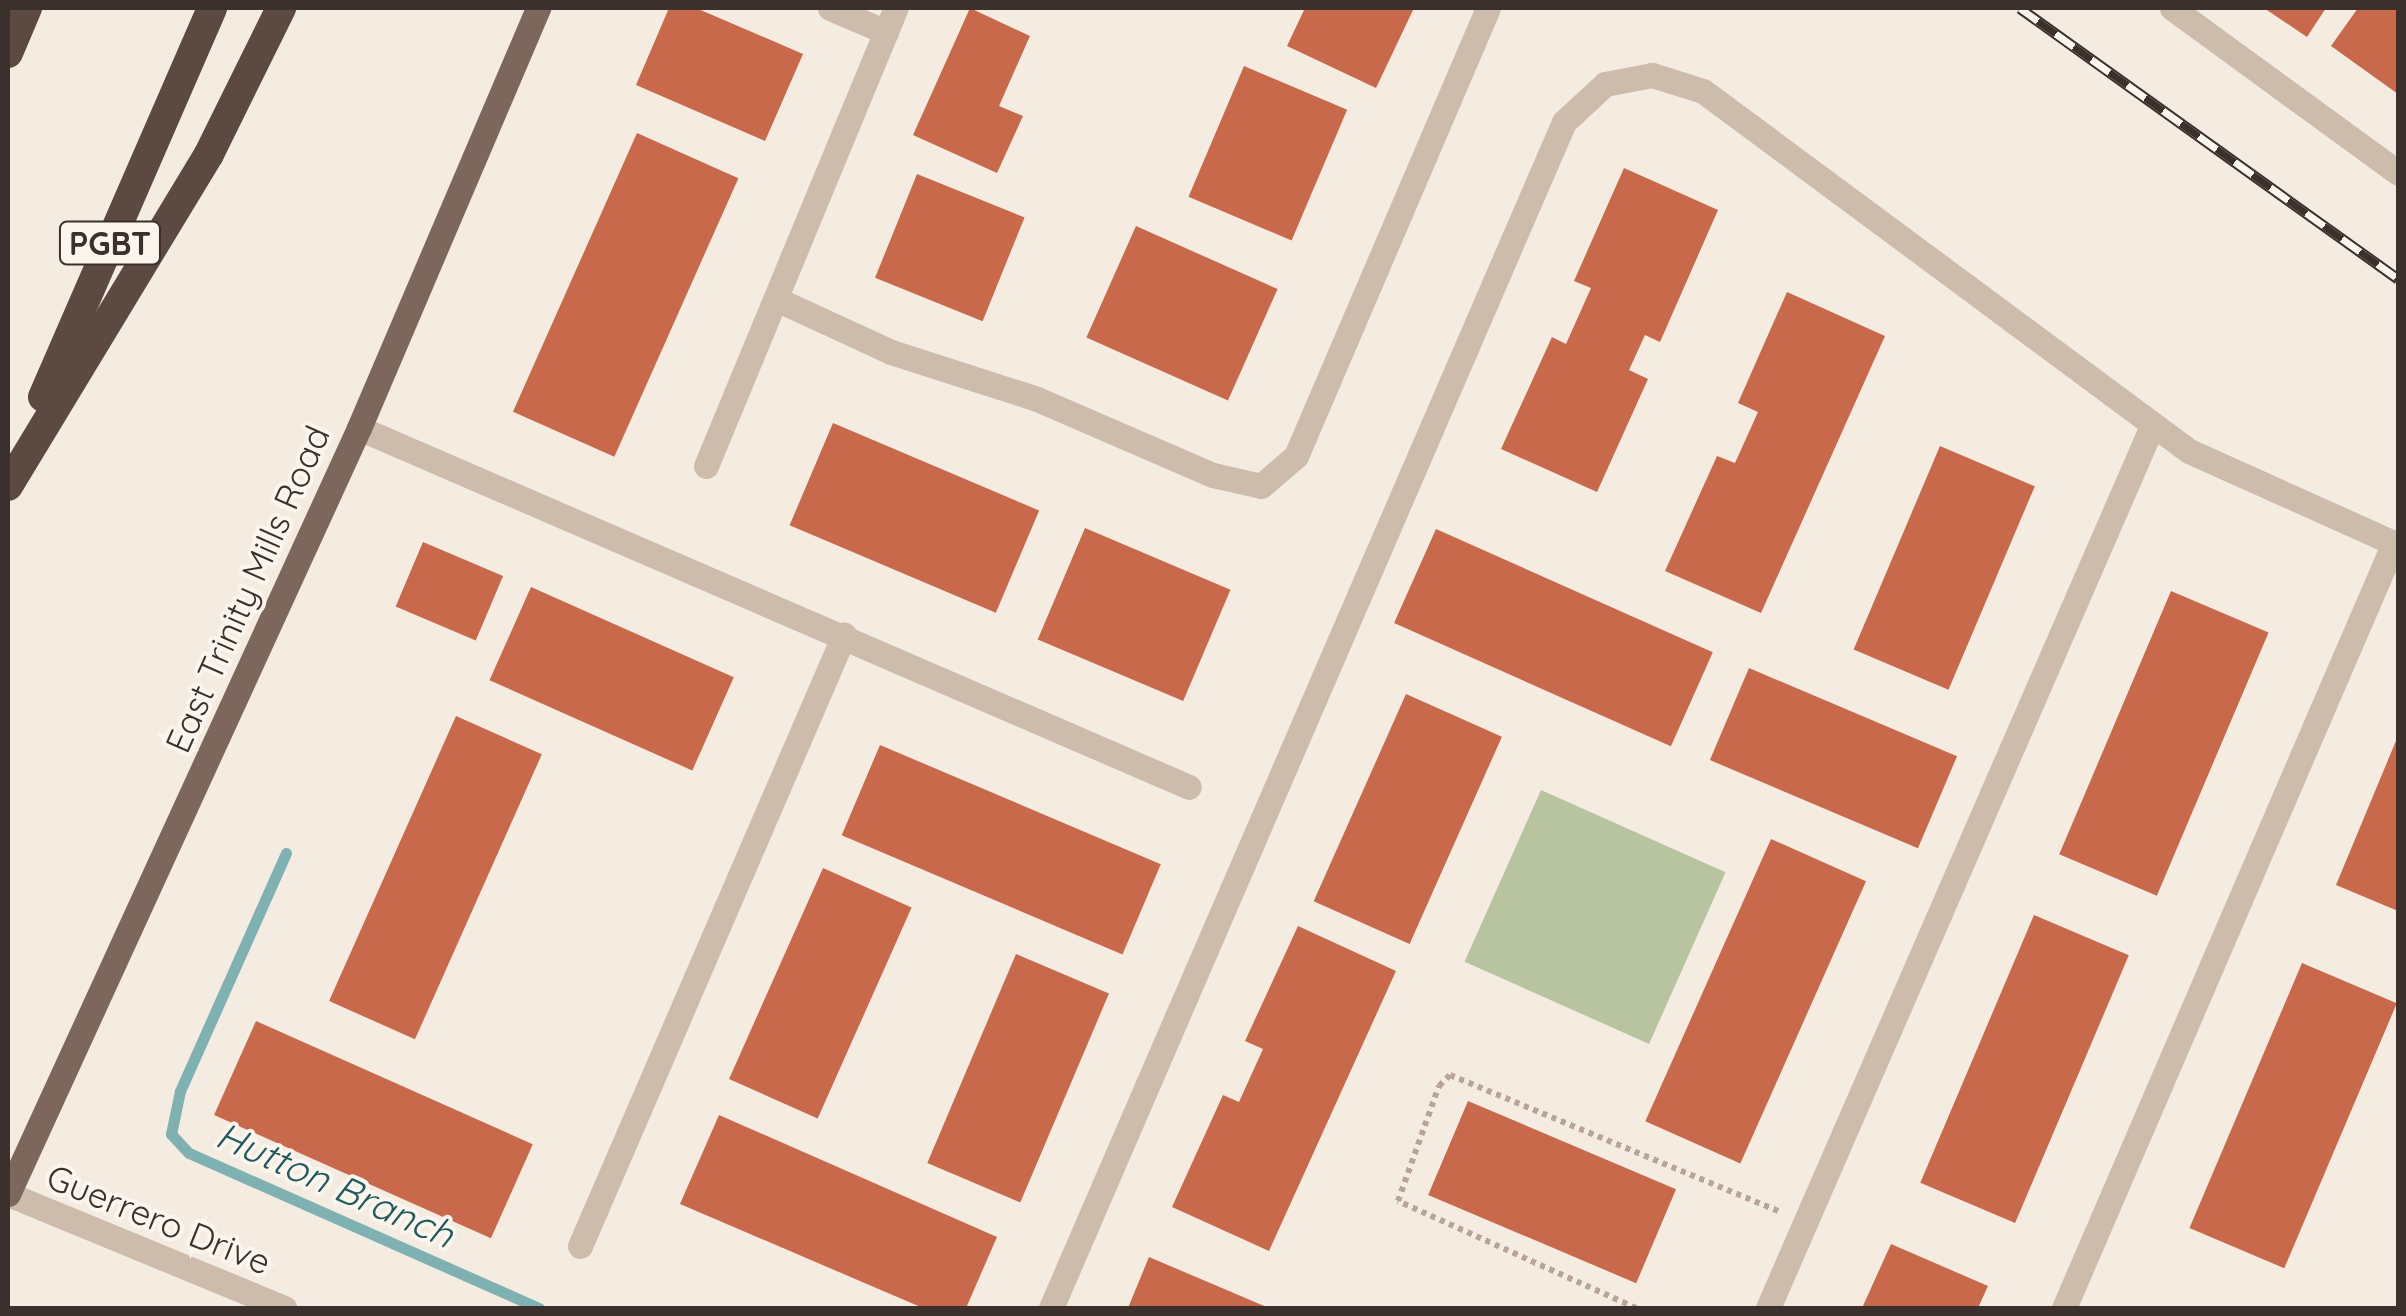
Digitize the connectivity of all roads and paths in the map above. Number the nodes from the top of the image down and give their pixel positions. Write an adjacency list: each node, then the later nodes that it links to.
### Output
1 (27, 8): 9 (highway)
2 (212, 8): 15 (highway, PGBT)
3 (280, 8): 16 (highway)
4 (538, 8): 13 (main road, East Trinity Mills Road)
5 (830, 8): 8 (street)
6 (1488, 8): 11 (street)
7 (2172, 8): 10 (street)
8 (891, 20): 11 (street)
9 (8, 53)
10 (2398, 174)
11 (776, 299): 14 (street)
12 (2152, 426): 17 (street); 21 (street); 24 (street)
13 (359, 428): 18 (street); 20 (main road, East Trinity Mills Road)
14 (706, 466)
15 (8, 478)
16 (8, 486)
17 (2396, 544): 27 (street)
18 (844, 635): 19 (street); 22 (street)
19 (1189, 786)
20 (8, 1194): 23 (street, Guerrero Drive)
21 (1806, 1223): 25 (path); 26 (street)
22 (580, 1246)
23 (284, 1308)
24 (1051, 1308)
25 (1636, 1308)
26 (1768, 1308)
27 (2064, 1308)

